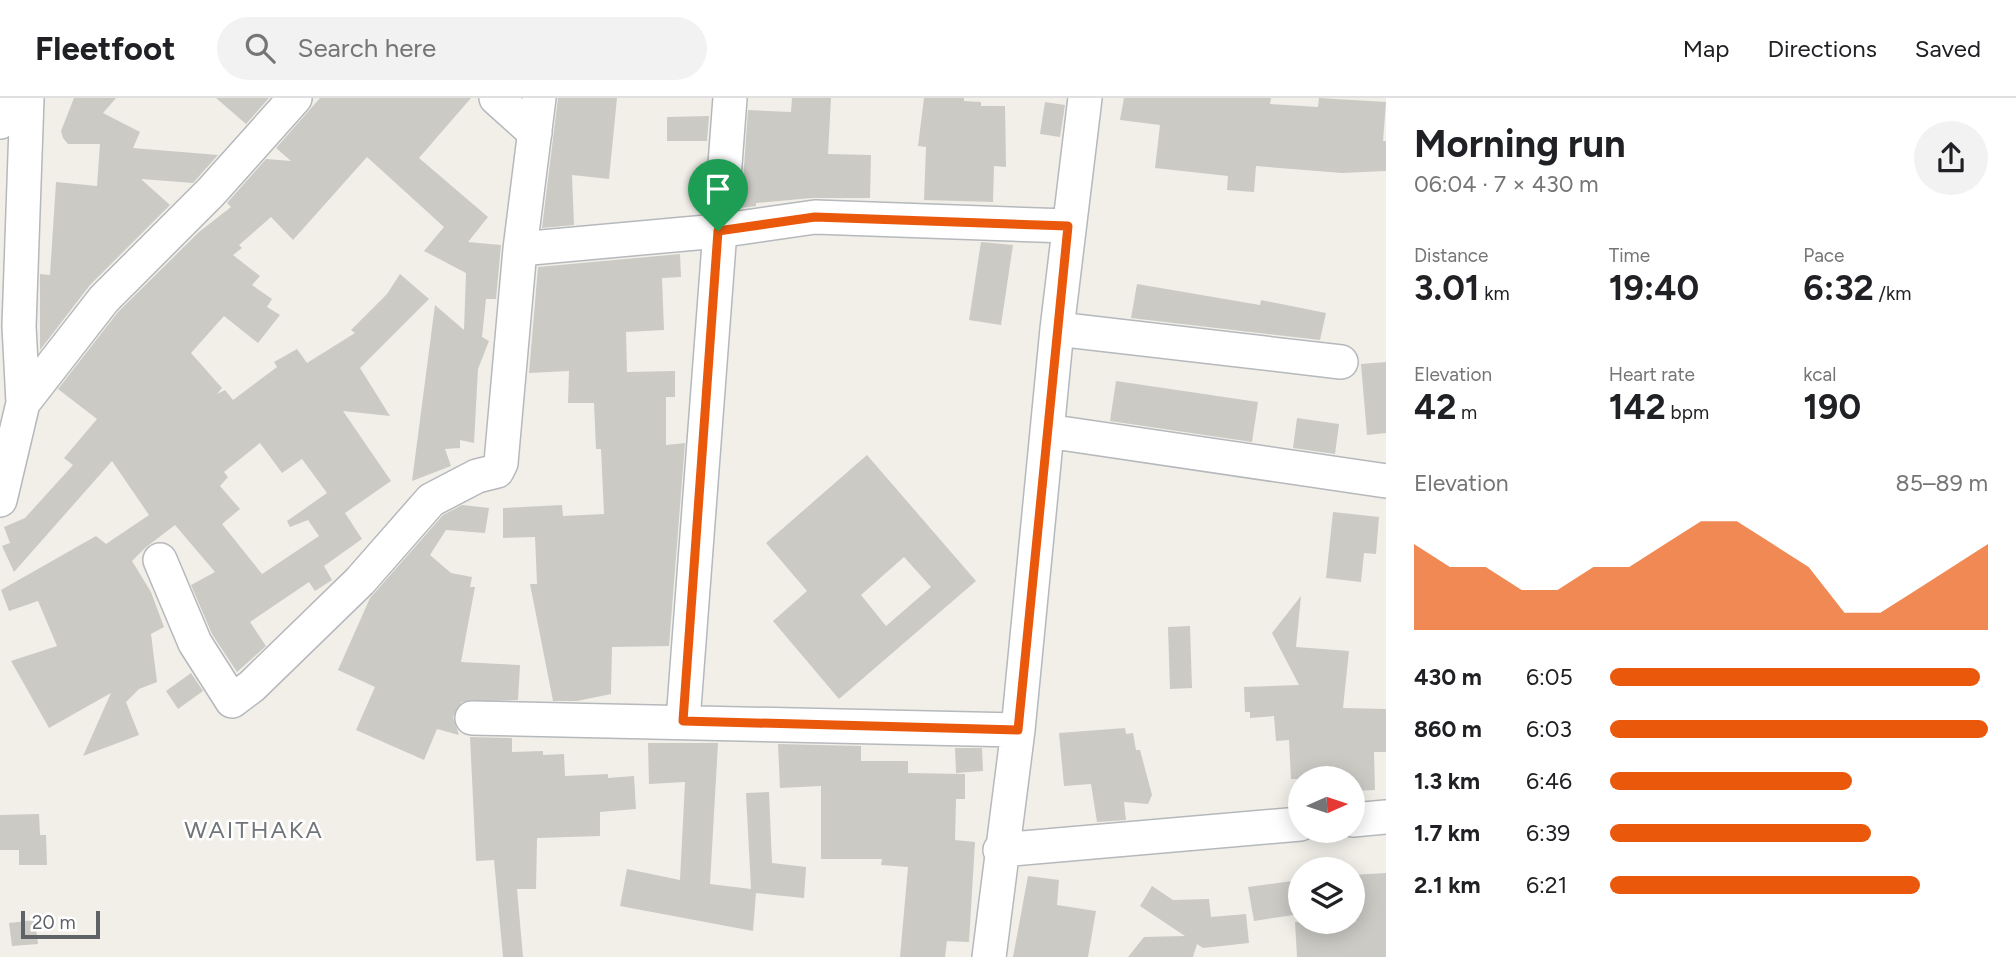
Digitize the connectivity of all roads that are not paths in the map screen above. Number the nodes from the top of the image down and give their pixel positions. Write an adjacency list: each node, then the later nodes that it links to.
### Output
1 (19, 98): 8 (street)
2 (27, 98): 15 (street)
3 (496, 98): 9 (street)
4 (539, 98): 9 (street)
5 (730, 98): 11 (street)
6 (1085, 98): 10 (street)
7 (292, 99): 15 (street)
8 (0, 122)
9 (534, 133): 12 (street)
10 (1068, 226): 11 (street); 13 (street)
11 (718, 231): 12 (street); 21 (street)
12 (520, 248): 19 (street)
13 (1057, 329): 14 (street); 16 (street)
14 (1341, 362)
15 (23, 403): 18 (street)
16 (1046, 431): 17 (street); 22 (street)
17 (1386, 481)
18 (0, 500)
19 (160, 561)
20 (472, 718): 21 (street)
21 (683, 721): 22 (street)
22 (1018, 730): 26 (street)
23 (1386, 817): 24 (street)
24 (1365, 819)
25 (1288, 825): 26 (street)
26 (1000, 850): 27 (street)
27 (989, 957)

